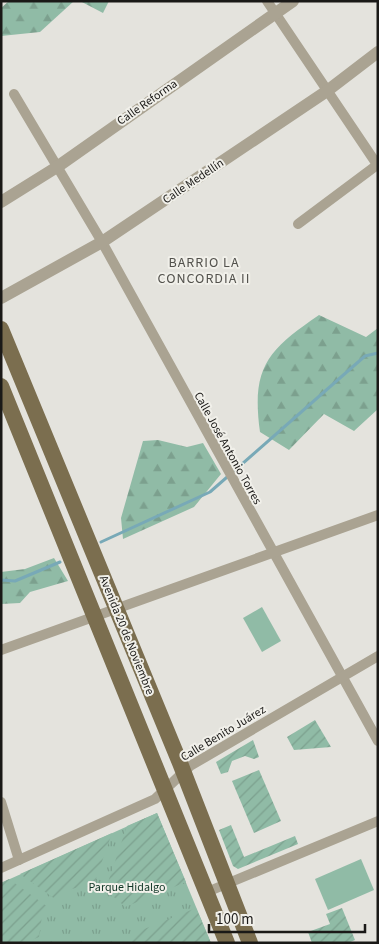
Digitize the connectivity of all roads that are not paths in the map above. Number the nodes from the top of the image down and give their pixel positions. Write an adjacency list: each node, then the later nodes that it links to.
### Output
1 (267, 1): 3 (street)
2 (293, 1): 3 (street, Calle Reforma)
3 (275, 14): 5 (street); 7 (street, Calle Reforma)
4 (378, 52): 5 (street, Calle Medellín)
5 (327, 91): 8 (street); 11 (street, Calle Medellín)
6 (14, 94): 7 (street, Calle José Antonio Torres)
7 (57, 166): 9 (street, Calle Reforma); 11 (street, Calle José Antonio Torres)
8 (377, 166): 10 (street)
9 (1, 202)
10 (298, 224)
11 (102, 242): 12 (street, Calle Medellín); 16 (street, Calle José Antonio Torres)
12 (1, 298)
13 (1, 329): 17 (main road, Avenida 20 de Noviembre)
14 (1, 386): 18 (main road, Avenida 20 de Noviembre)
15 (376, 515): 16 (street)
16 (272, 553): 17 (street); 21 (street, Calle José Antonio Torres)
17 (116, 609): 18 (street); 23 (main road, Avenida 20 de Noviembre)
18 (96, 616): 19 (street); 24 (main road, Avenida 20 de Noviembre)
19 (1, 650)
20 (378, 656): 21 (street, Calle Benito Juárez)
21 (343, 677): 22 (street, Calle José Antonio Torres); 23 (street, Calle Benito Juárez)
22 (378, 741)
23 (183, 772): 24 (street, Calle Benito Juárez); 29 (main road, Avenida 20 de Noviembre)
24 (164, 790): 27 (street, Calle Benito Juárez); 30 (main road, Avenida 20 de Noviembre)
25 (1, 802): 27 (street)
26 (378, 821): 29 (street)
27 (19, 860): 28 (street, Calle Benito Juárez)
28 (1, 868)
29 (227, 884): 30 (street); 32 (main road, Avenida 20 de Noviembre)
30 (206, 892): 31 (main road, Avenida 20 de Noviembre)
31 (227, 943)
32 (250, 943)

